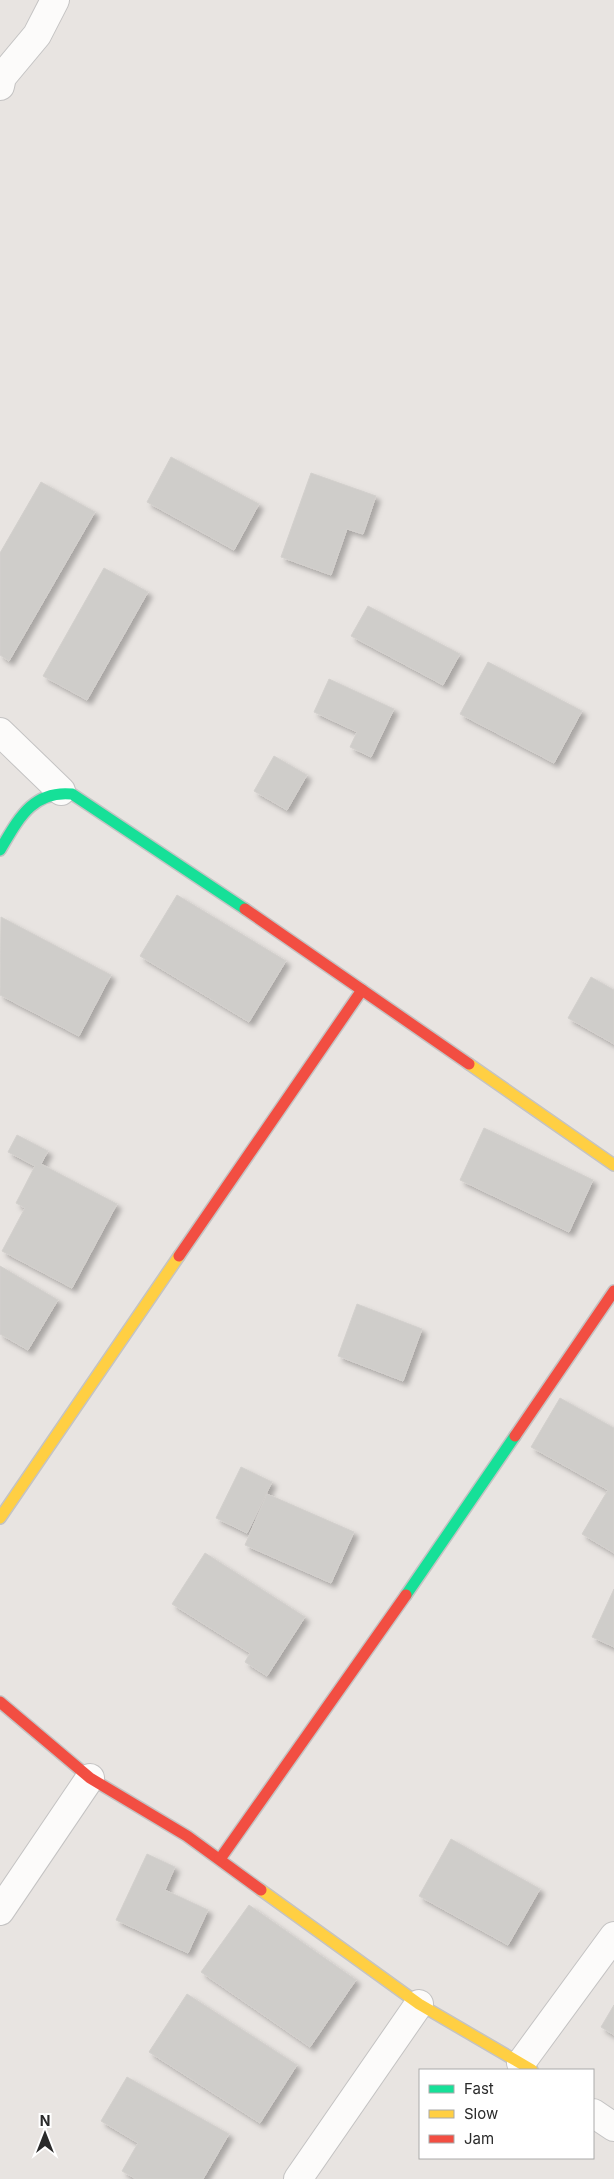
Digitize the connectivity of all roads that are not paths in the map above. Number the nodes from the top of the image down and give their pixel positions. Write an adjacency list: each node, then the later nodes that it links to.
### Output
1 (54, 0): 2 (street)
2 (0, 86)
3 (0, 732): 4 (street)
4 (61, 791): 5 (street); 6 (street)
5 (0, 850)
6 (362, 990): 7 (street); 9 (street)
7 (614, 1165)
8 (614, 1290): 12 (street)
9 (0, 1518)
10 (0, 1702): 11 (street)
11 (90, 1778): 12 (street); 13 (street)
12 (220, 1859): 15 (street)
13 (0, 1911)
14 (614, 1936): 16 (street)
15 (419, 2004): 16 (street); 19 (street)
16 (527, 2067)
17 (594, 2113): 18 (street)
18 (614, 2127)
19 (298, 2179)

